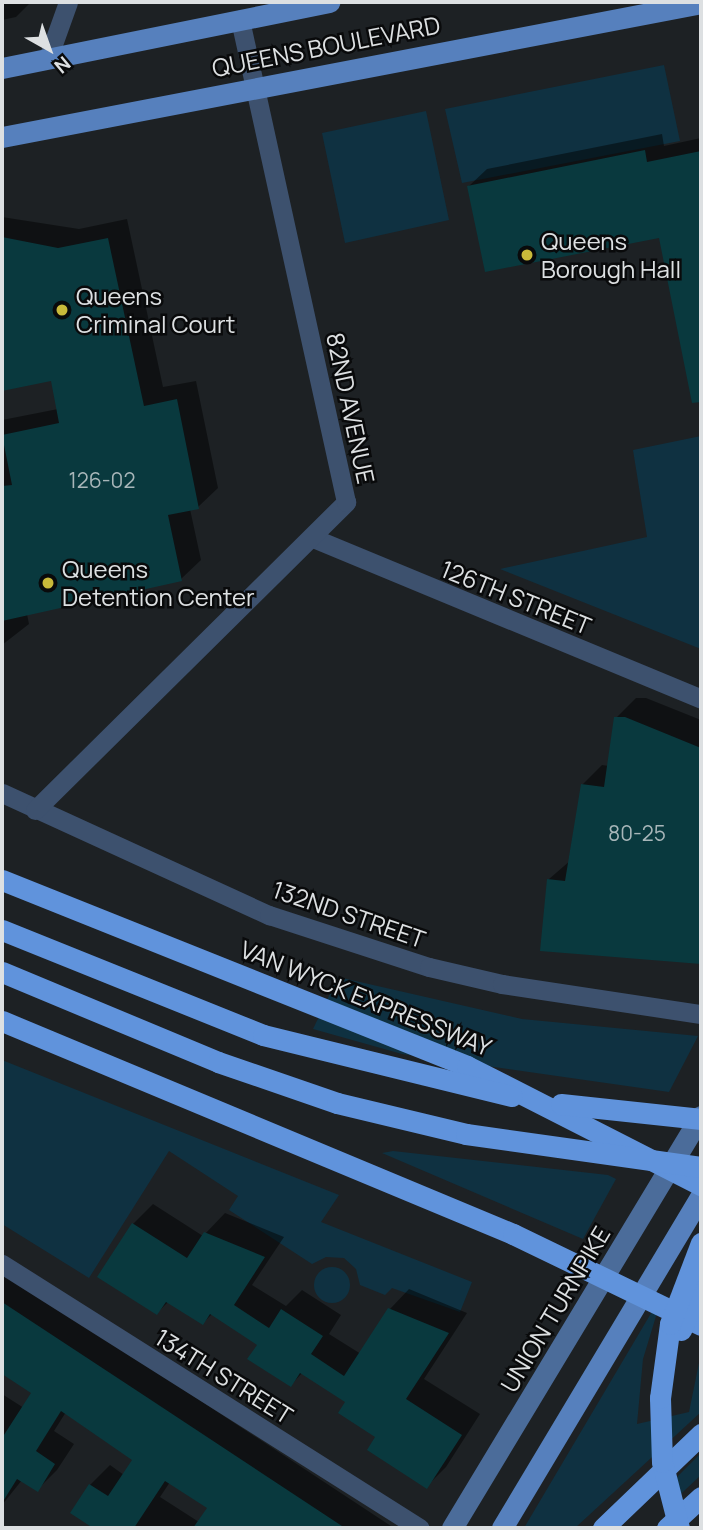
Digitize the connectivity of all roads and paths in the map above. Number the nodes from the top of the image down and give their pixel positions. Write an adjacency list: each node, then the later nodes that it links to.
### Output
1 (68, 2): 5 (street)
2 (330, 2): 4 (main road, QUEENS BOULEVARD)
3 (701, 3): 7 (main road, QUEENS BOULEVARD)
4 (240, 20): 5 (main road, QUEENS BOULEVARD); 7 (street, 82ND AVENUE)
5 (48, 58): 6 (main road, QUEENS BOULEVARD)
6 (2, 68)
7 (256, 85): 8 (main road, QUEENS BOULEVARD); 9 (street, 82ND AVENUE)
8 (2, 137)
9 (313, 538): 10 (street, 126TH STREET); 12 (street, 82ND AVENUE)
10 (701, 699)
11 (2, 793): 12 (street, 132ND STREET)
12 (35, 810): 16 (street, 132ND STREET)
13 (2, 880): 20 (highway, VAN WYCK EXPRESSWAY)
14 (2, 930): 18 (highway)
15 (2, 972): 19 (highway)
16 (701, 1014)
17 (2, 1021): 25 (highway)
18 (701, 1117): 30 (main road, UNION TURNPIKE)
19 (701, 1167)
20 (701, 1185)
21 (701, 1196): 31 (main road)
22 (701, 1243): 26 (highway)
23 (2, 1264): 29 (street, 134TH STREET)
24 (701, 1286): 26 (highway)
25 (701, 1325)
26 (663, 1374): 34 (highway)
27 (701, 1434): 32 (highway)
28 (701, 1497): 33 (highway)
29 (420, 1528)
30 (452, 1528)
31 (502, 1528)
32 (603, 1528)
33 (667, 1528)
34 (678, 1528)

